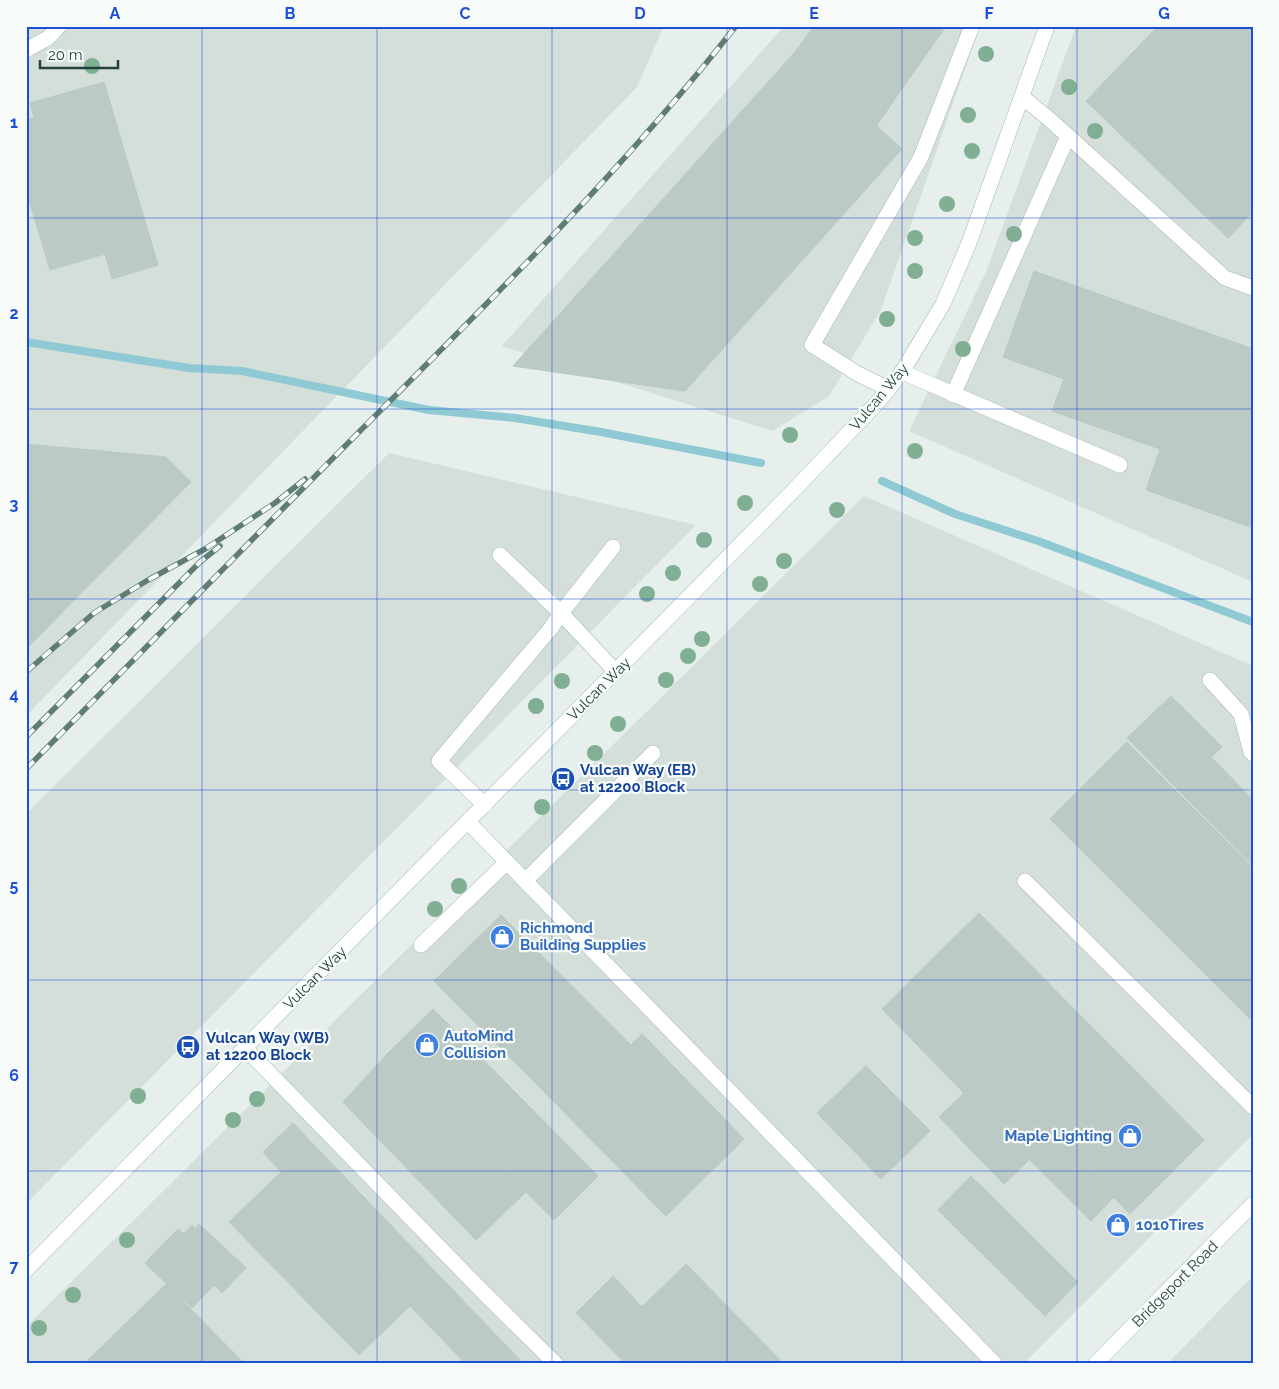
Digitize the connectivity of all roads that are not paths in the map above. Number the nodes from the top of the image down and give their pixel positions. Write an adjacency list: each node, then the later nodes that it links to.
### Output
1 (59, 26): 4 (street)
2 (972, 26): 9 (street)
3 (1047, 26): 5 (street, Vulcan Way)
4 (26, 50)
5 (1022, 97): 6 (street); 8 (street, Vulcan Way)
6 (1068, 136): 7 (street); 10 (street)
7 (1253, 288)
8 (902, 372): 9 (street, Vulcan Way); 10 (street)
9 (889, 389): 15 (street, Vulcan Way)
10 (953, 395): 11 (street)
11 (1120, 465)
12 (613, 546): 14 (street)
13 (500, 555): 14 (street)
14 (561, 613): 15 (street); 19 (street)
15 (616, 672): 19 (street, Vulcan Way)
16 (1210, 680): 18 (street)
17 (653, 753): 22 (street)
18 (1253, 754)
19 (485, 805): 20 (street, Vulcan Way)
20 (468, 822): 21 (street); 25 (street, Vulcan Way)
21 (507, 862): 22 (street); 24 (street)
22 (525, 881): 30 (street)
23 (1025, 881): 26 (street)
24 (421, 945)
25 (245, 1048): 28 (street, Vulcan Way); 29 (street)
26 (1253, 1107)
27 (1253, 1204): 31 (street, Bridgeport Road)
28 (26, 1270)
29 (555, 1363)
30 (994, 1363)
31 (1096, 1363)

